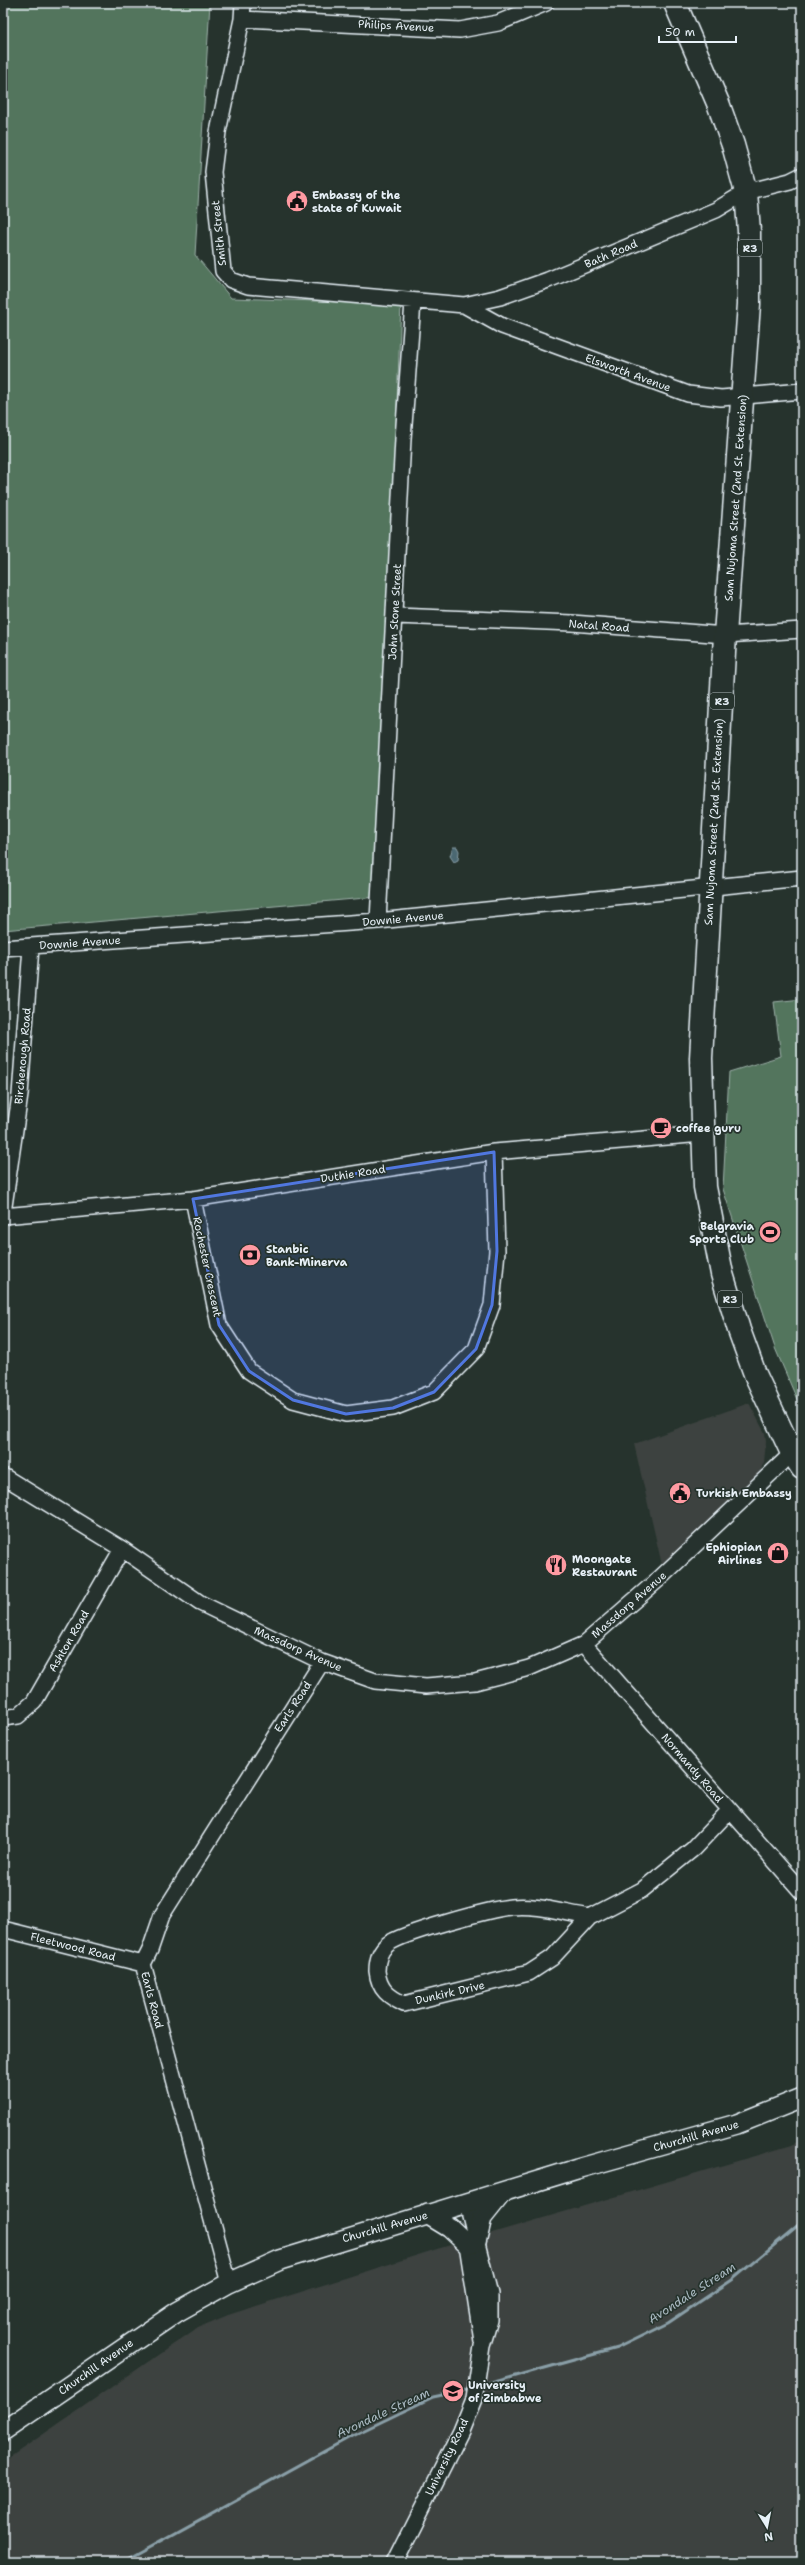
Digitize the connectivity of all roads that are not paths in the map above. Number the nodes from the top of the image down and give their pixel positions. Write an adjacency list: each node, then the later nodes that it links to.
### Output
1 (243, 3): 4 (street, Smith Street)
2 (546, 3): 4 (street, Philips Avenue)
3 (675, 3): 6 (highway, Sam Nujoma Street (2nd St. Extension) / R3)
4 (242, 19): 7 (street, Smith Street)
5 (802, 175): 6 (street, Bath Road)
6 (746, 192): 8 (street, Bath Road); 10 (highway, Sam Nujoma Street (2nd St. Extension) / R3)
7 (413, 302): 8 (street, Bath Road); 11 (street, John Stone Street)
8 (464, 305): 10 (street, Elsworth Avenue)
9 (802, 391): 10 (street, Elsworth Avenue)
10 (744, 397): 13 (highway, Sam Nujoma Street (2nd St. Extension) / R3)
11 (396, 616): 13 (street, Natal Road); 16 (street, John Stone Street)
12 (802, 630): 13 (street, Natal Road)
13 (725, 635): 15 (highway, Sam Nujoma Street (2nd St. Extension) / R3)
14 (802, 878): 15 (street, Downie Avenue)
15 (710, 889): 16 (street, Downie Avenue); 19 (highway, Sam Nujoma Street (2nd St. Extension) / R3)
16 (378, 921): 17 (street, Downie Avenue)
17 (31, 946): 18 (street, Downie Avenue); 22 (street, Birchenough Road)
18 (3, 948)
19 (702, 1134): 20 (street, Duthie Road); 23 (highway, Sam Nujoma Street (2nd St. Extension) / R3)
20 (494, 1152): 21 (street, Duthie Road); 21 (street, Rochester Crescent)
21 (193, 1198): 22 (street, Duthie Road)
22 (3, 1215)
23 (799, 1455): 26 (street, Massdorp Avenue)
24 (3, 1476): 25 (street, Massdorp Avenue)
25 (122, 1549): 27 (street, Massdorp Avenue); 28 (street, Ashton Road)
26 (584, 1644): 27 (street, Massdorp Avenue); 29 (street, Normandy Road)
27 (322, 1662): 33 (street, Earls Road)
28 (3, 1718)
29 (729, 1811): 30 (street, Normandy Road); 31 (street, Dunkirk Drive)
30 (802, 1892)
31 (590, 1917): 31 (street, Dunkirk Drive)
32 (3, 1929): 33 (street, Fleetwood Road)
33 (143, 1964): 39 (street, Earls Road)
34 (802, 2098): 35 (main road, Churchill Avenue)
35 (503, 2192): 36 (main road, Churchill Avenue); 38 (main road)
36 (462, 2205): 37 (main road, Churchill Avenue); 38 (street, University Road)
37 (427, 2214): 38 (main road); 39 (main road, Churchill Avenue)
38 (472, 2243): 41 (street, University Road)
39 (229, 2283): 40 (main road, Churchill Avenue)
40 (3, 2431)
41 (395, 2562)

